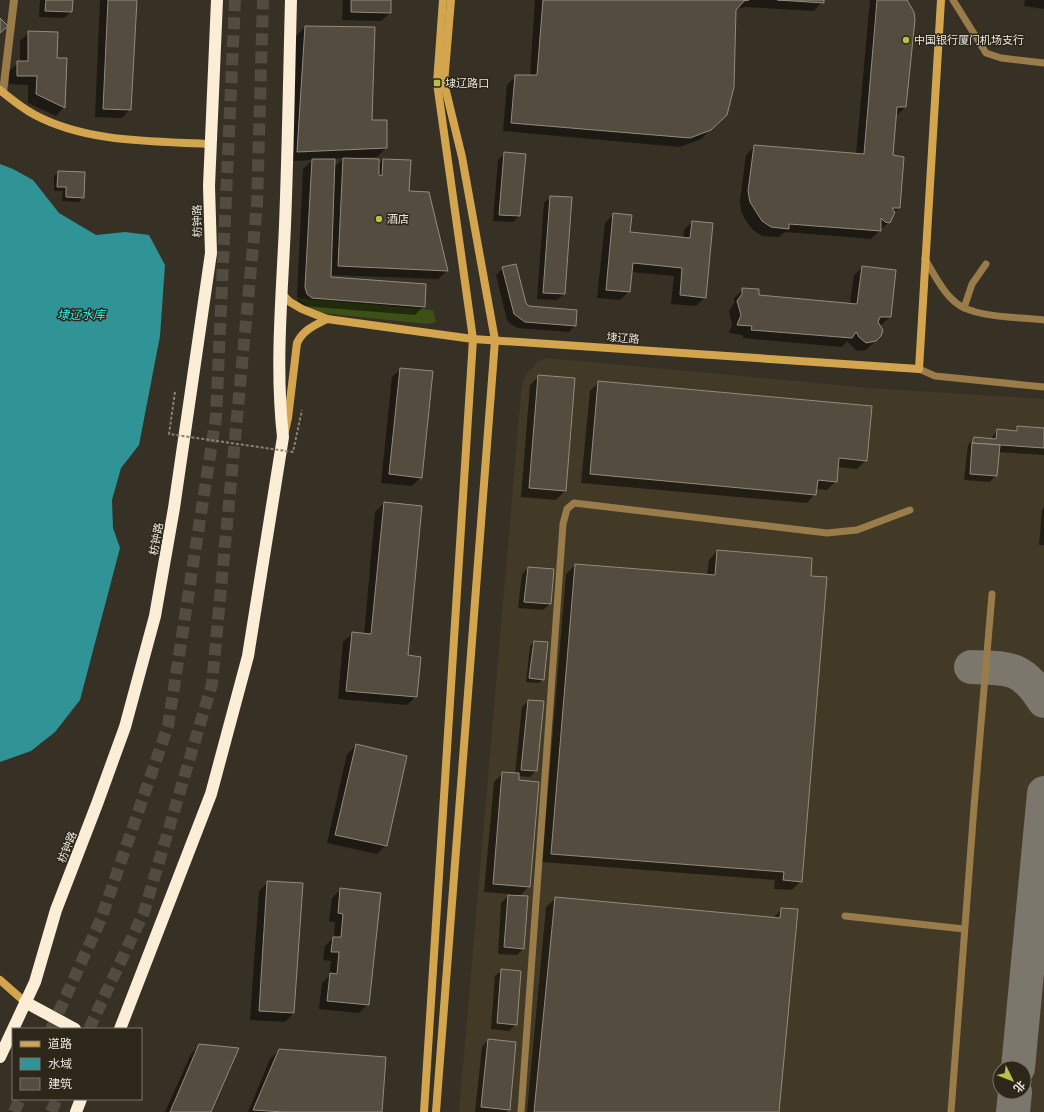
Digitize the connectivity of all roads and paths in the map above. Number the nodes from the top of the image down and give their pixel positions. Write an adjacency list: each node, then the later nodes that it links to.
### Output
1 (14, 0): 9 (street)
2 (217, 0): 10 (highway, 枋钟路)
3 (291, 0): 13 (highway)
4 (442, 0): 17 (main road)
5 (451, 0): 18 (main road)
6 (941, 0): 11 (main road)
7 (953, 0): 8 (lane)
8 (1044, 62)
9 (1, 91): 10 (main road)
10 (211, 144): 29 (highway, 枋钟路)
11 (925, 260): 14 (lane); 19 (main road)
12 (986, 264): 14 (lane)
13 (282, 293): 15 (main road, 埭辽路); 23 (highway)
14 (964, 308): 16 (lane)
15 (328, 320): 17 (main road, 埭辽路); 23 (main road)
16 (1044, 320)
17 (473, 339): 18 (main road, 埭辽路); 37 (main road)
18 (495, 340): 19 (main road, 埭辽路); 38 (main road)
19 (919, 369): 20 (lane)
20 (1044, 387)
21 (175, 392): 22 (path, bridge)
22 (302, 410)
23 (283, 437): 32 (highway)
24 (910, 510): 39 (lane)
25 (992, 594): 27 (lane)
26 (845, 916): 27 (lane)
27 (964, 929): 40 (lane)
28 (0, 980): 29 (main road)
29 (25, 1002): 30 (highway, 枋钟路); 31 (highway)
30 (13, 1028)
31 (73, 1028)
32 (120, 1028)
33 (12, 1031): 34 (highway, 枋钟路)
34 (0, 1057)
35 (81, 1100): 36 (highway)
36 (76, 1112)
37 (424, 1112)
38 (436, 1112)
39 (521, 1112)
40 (952, 1112)

